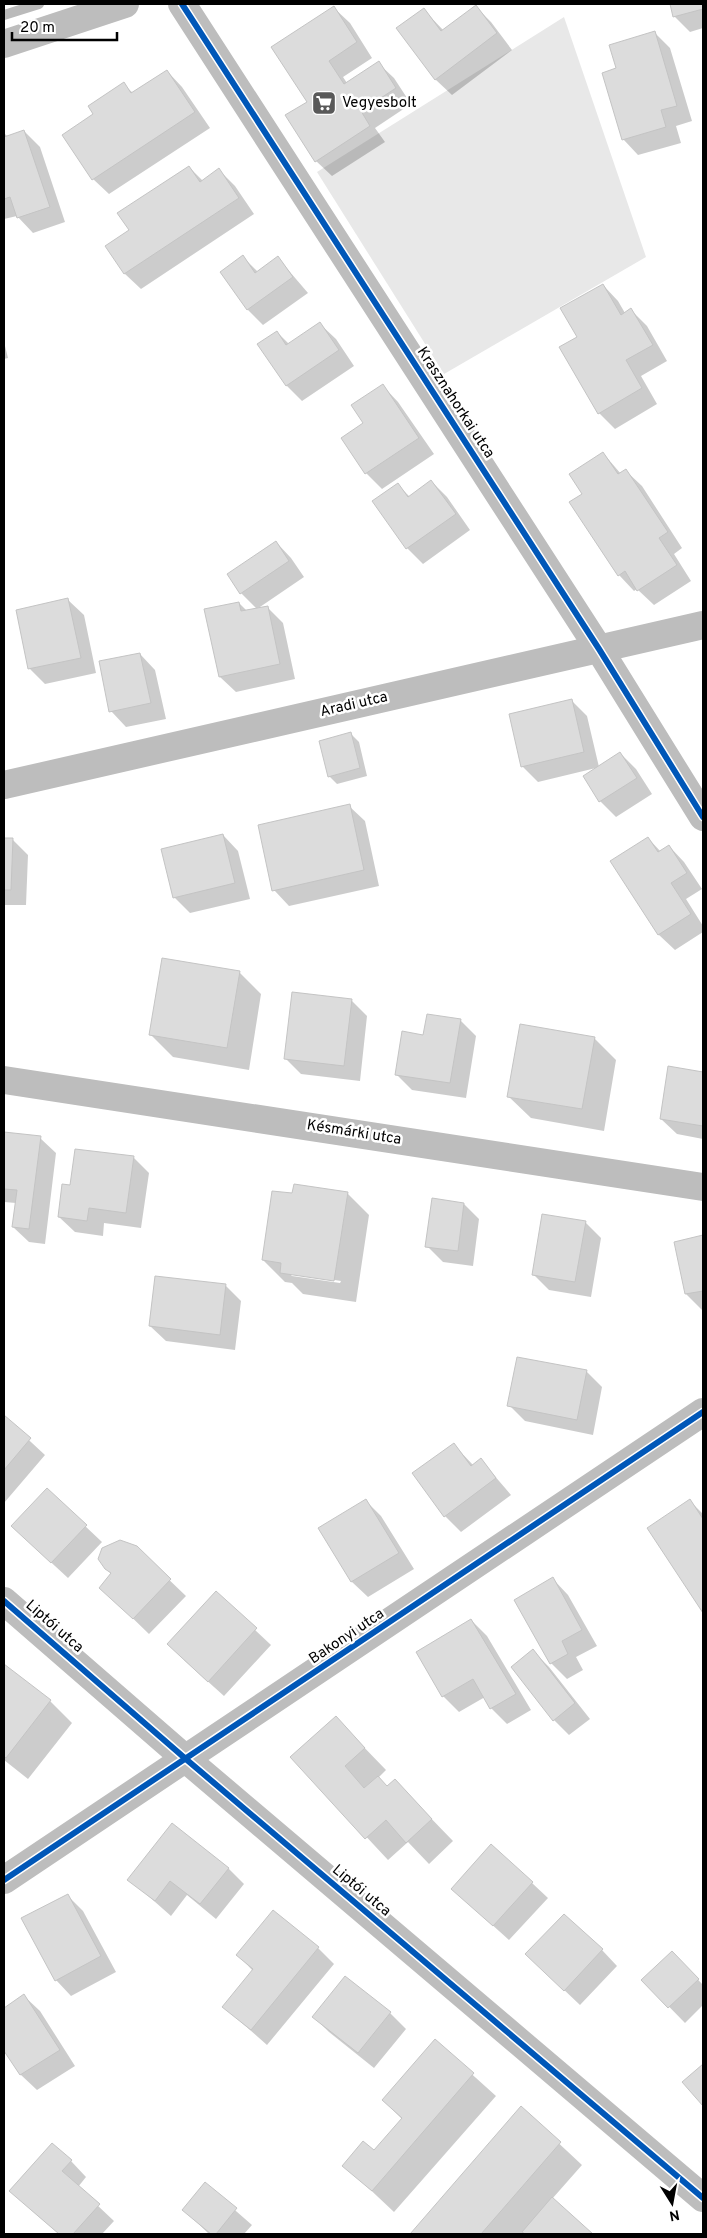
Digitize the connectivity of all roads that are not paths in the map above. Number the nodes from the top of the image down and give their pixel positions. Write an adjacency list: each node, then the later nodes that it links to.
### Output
1 (182, 4): 5 (street, Krasznahorkai utca)
2 (111, 6): 3 (street)
3 (4, 44)
4 (703, 625): 5 (street, Aradi utca)
5 (599, 649): 6 (street, Aradi utca); 7 (street, Krasznahorkai utca)
6 (4, 785)
7 (703, 817)
8 (4, 1080): 9 (street, Késmárki utca)
9 (703, 1187)
10 (703, 1412): 12 (street, Bakonyi utca)
11 (4, 1600): 12 (street, Liptói utca)
12 (187, 1760): 13 (street, Bakonyi utca); 14 (street, Liptói utca)
13 (4, 1880)
14 (703, 2198)

